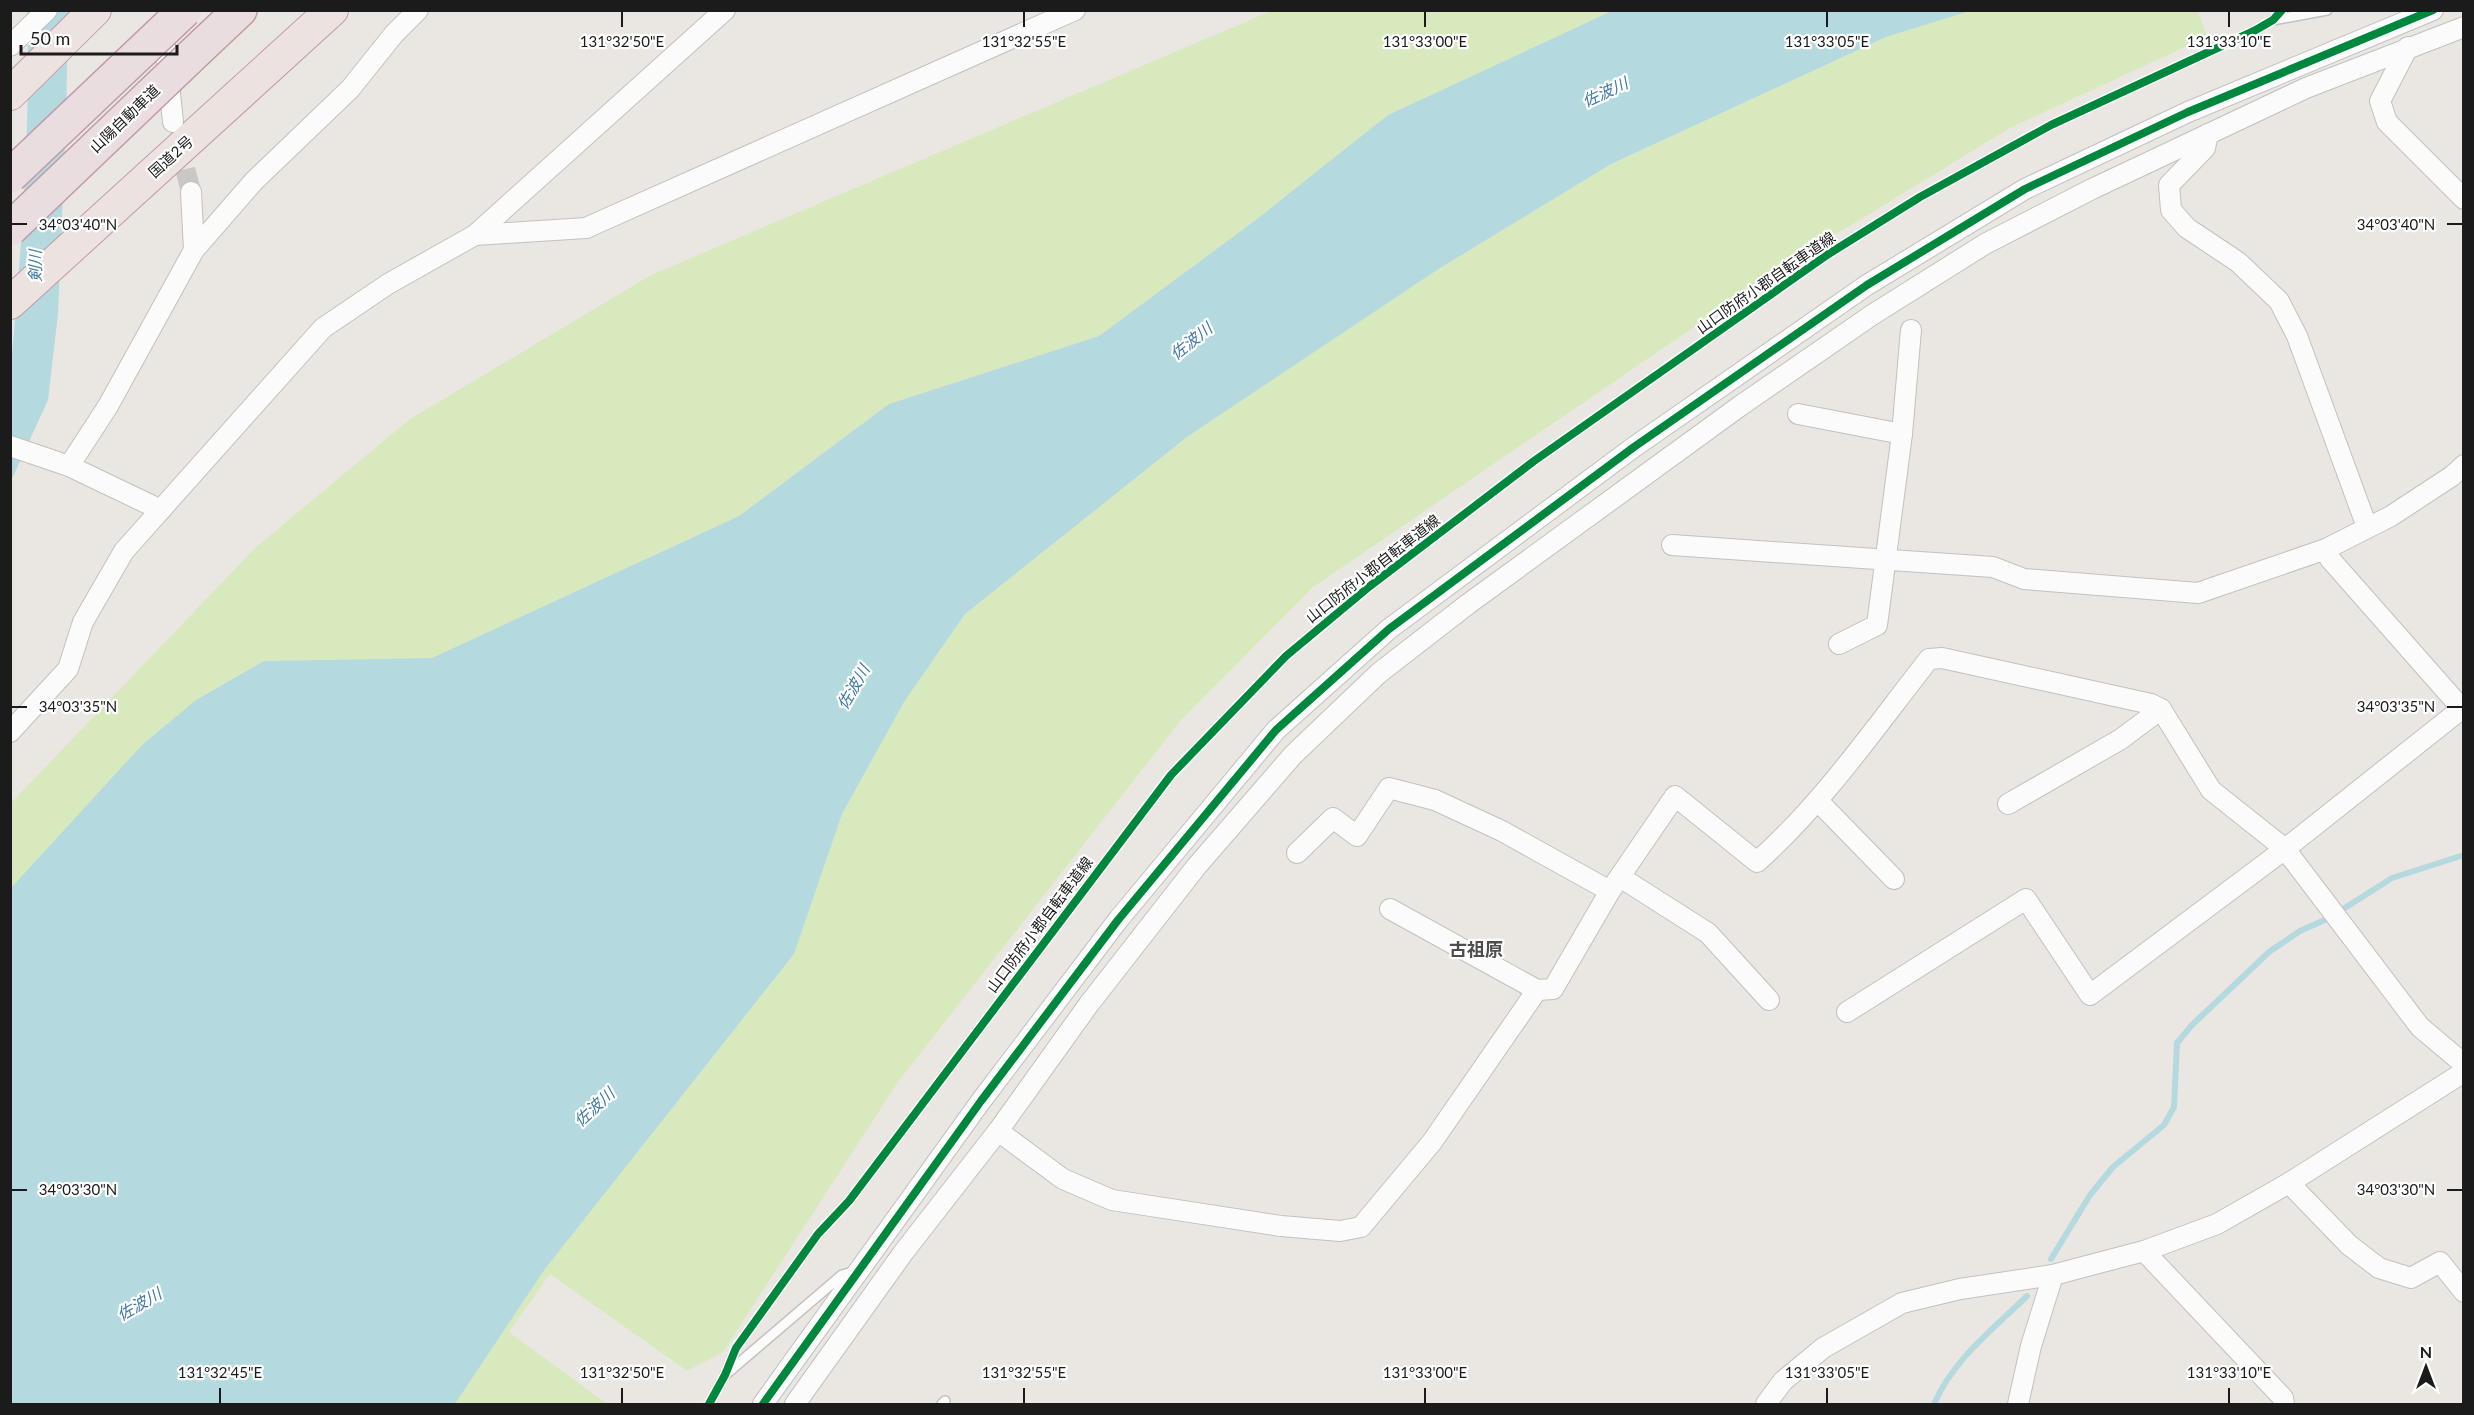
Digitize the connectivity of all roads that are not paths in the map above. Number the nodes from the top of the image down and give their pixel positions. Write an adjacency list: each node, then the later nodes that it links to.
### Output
1 (47, 10): 14 (street)
2 (95, 10): 16 (highway)
3 (162, 10): 17 (street)
4 (185, 10): 19 (highway, bridge)
5 (240, 10): 22 (highway, 山陽自動車道, bridge)
6 (332, 10): 25 (highway, 国道2号)
7 (418, 10): 24 (street)
8 (725, 10): 23 (street)
9 (1075, 10): 23 (street)
10 (2327, 10): 12 (lane)
11 (2433, 10): 56 (street)
12 (2274, 20)
13 (2463, 27): 15 (street)
14 (10, 46)
15 (2408, 47): 18 (street); 21 (street)
16 (12, 92)
17 (173, 122)
18 (2208, 134): 33 (street); 53 (street)
19 (10, 176)
20 (191, 192): 24 (street)
21 (2463, 199)
22 (10, 229)
23 (475, 235): 32 (street)
24 (194, 250): 30 (street)
25 (10, 303)
26 (1911, 330): 28 (street)
27 (1798, 414): 28 (street)
28 (1902, 434): 36 (street)
29 (10, 446): 30 (street)
30 (63, 465): 32 (street)
31 (2463, 465): 33 (street)
32 (161, 510): 40 (street)
33 (2367, 527): 35 (street)
34 (1672, 544): 36 (street)
35 (2326, 549): 36 (street); 39 (street)
36 (1887, 560): 37 (street)
37 (1839, 644)
38 (2161, 709): 41 (street); 42 (street); 43 (street)
39 (2463, 709): 43 (street)
40 (10, 732)
41 (1818, 801): 45 (street); 46 (street)
42 (2008, 804)
43 (2285, 849): 50 (street); 51 (street)
44 (1297, 854): 46 (street)
45 (1894, 879)
46 (1615, 884): 48 (street); 49 (street)
47 (1390, 909): 48 (street)
48 (1537, 990): 53 (street)
49 (1769, 1000)
50 (1847, 1012)
51 (2463, 1064)
52 (2463, 1072): 54 (street)
53 (998, 1131): 61 (street)
54 (2289, 1183): 55 (street); 58 (street)
55 (2144, 1251): 57 (street); 64 (street)
56 (859, 1271): 59 (lane); 60 (street)
57 (2053, 1275): 62 (street); 63 (street)
58 (2463, 1292)
59 (725, 1375)
60 (763, 1404)
61 (795, 1404)
62 (1766, 1404)
63 (2018, 1404)
64 (2284, 1404)

